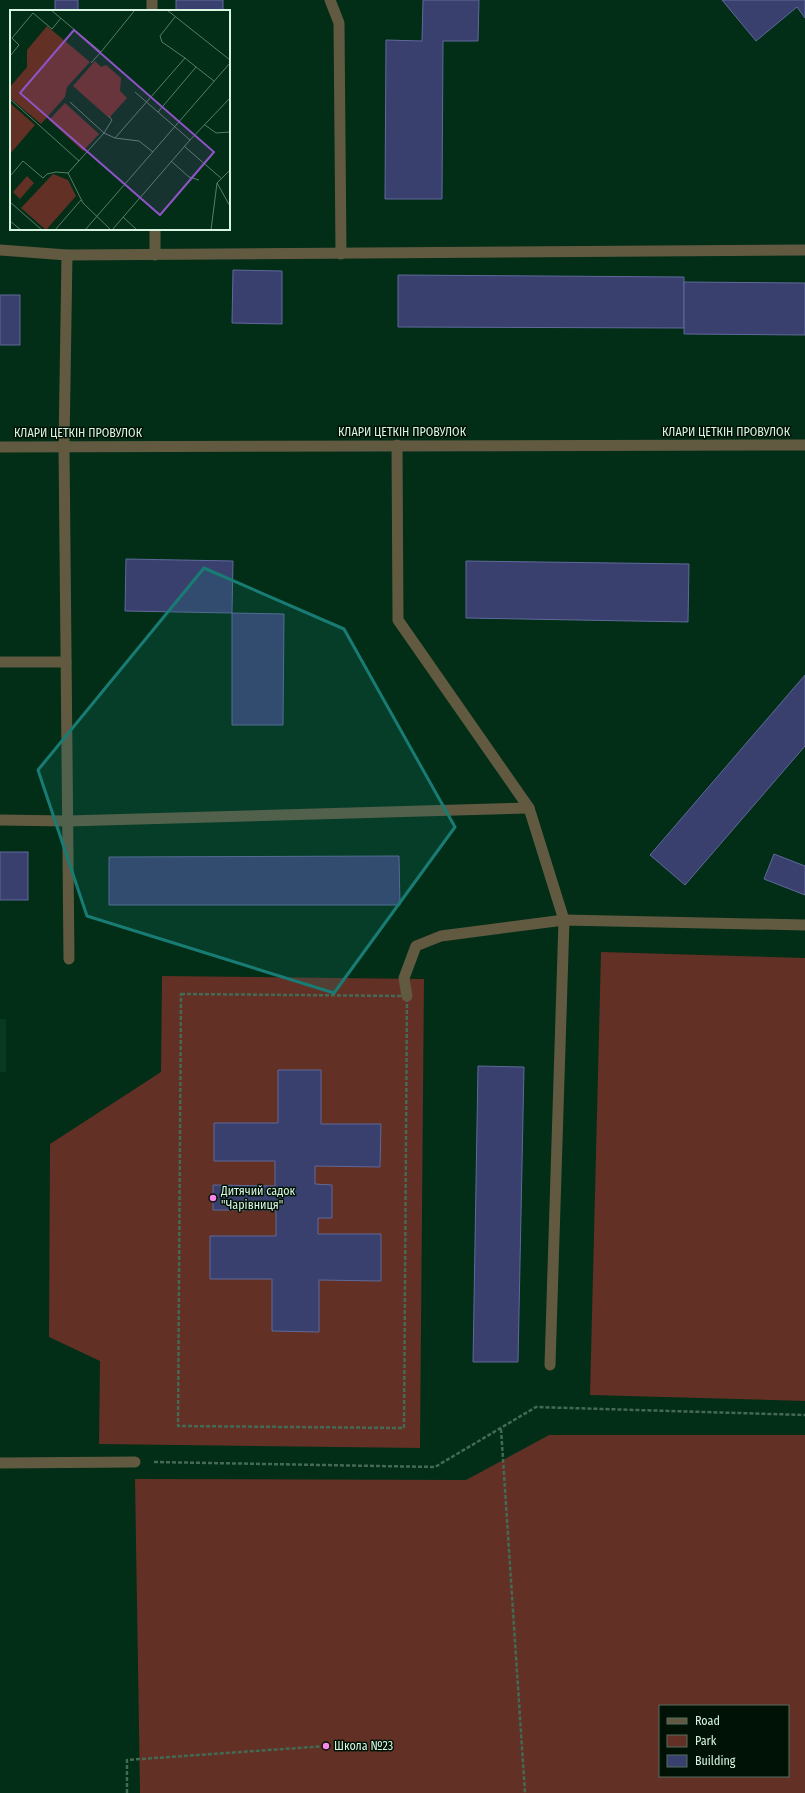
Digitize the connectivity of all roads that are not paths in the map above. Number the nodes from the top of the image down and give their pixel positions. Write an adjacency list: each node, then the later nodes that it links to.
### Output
1 (330, 0): 5 (street)
2 (155, 230): 7 (street)
3 (0, 250): 6 (street)
4 (805, 250): 5 (street)
5 (341, 254): 7 (street)
6 (67, 255): 7 (street); 10 (street)
7 (155, 255)
8 (805, 444): 9 (street, КЛАРИ ЦЕТКІН ПРОВУЛОК)
9 (396, 445): 10 (street, КЛАРИ ЦЕТКІН ПРОВУЛОК); 14 (street)
10 (64, 446): 11 (street, КЛАРИ ЦЕТКІН ПРОВУЛОК); 13 (street)
11 (0, 447)
12 (0, 662): 13 (street)
13 (66, 662): 16 (street)
14 (529, 808): 16 (street); 17 (street)
15 (0, 820): 16 (street)
16 (67, 821): 19 (street)
17 (564, 920): 18 (street); 20 (street); 21 (street)
18 (805, 925)
19 (69, 959)
20 (407, 996)
21 (550, 1365)
22 (135, 1462): 23 (street)
23 (0, 1463)

